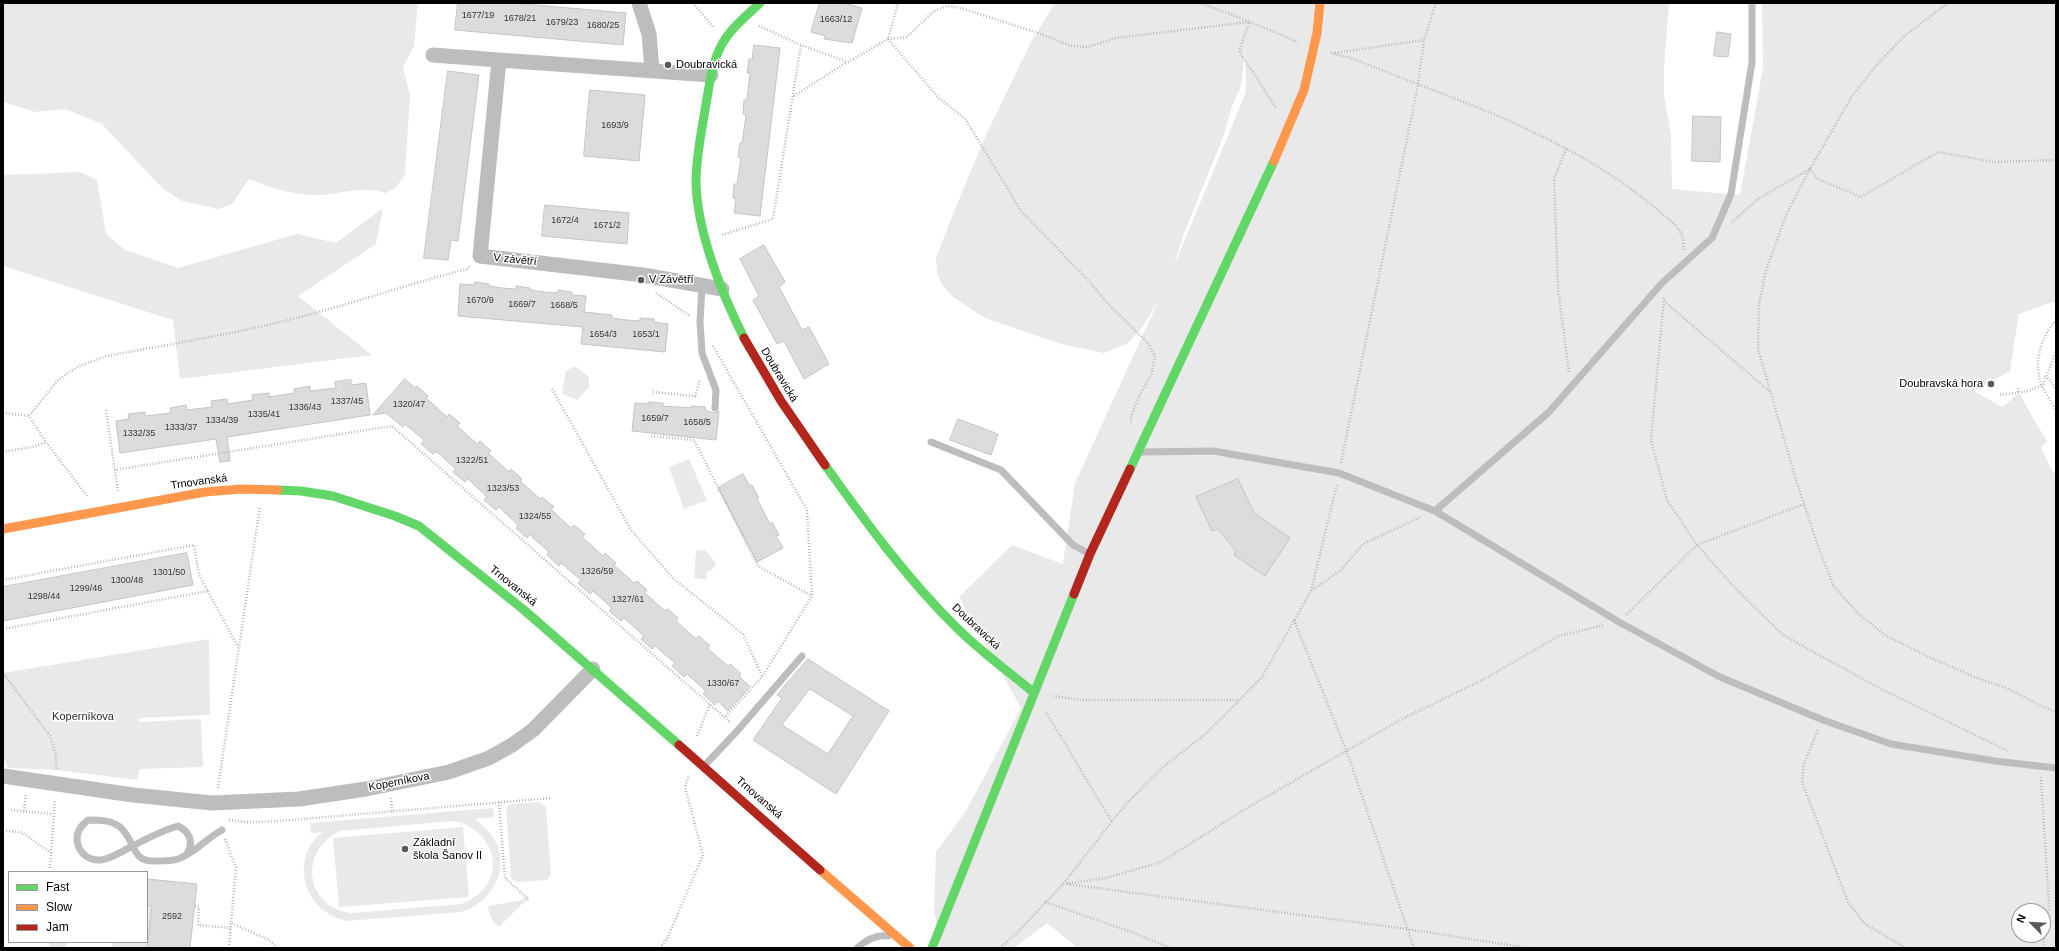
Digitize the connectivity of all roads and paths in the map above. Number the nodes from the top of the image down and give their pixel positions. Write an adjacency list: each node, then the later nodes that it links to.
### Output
1 (639, 3): 21 (street)
2 (693, 3): 13 (path)
3 (760, 3): 10 (street, Doubravická)
4 (898, 3): 12 (path)
5 (1200, 3): 11 (path)
6 (1320, 3): 16 (street)
7 (1436, 3): 14 (path)
8 (1752, 3): 29 (lane)
9 (1948, 3): 28 (path)
10 (742, 19): 13 (street, Doubravická); 15 (path)
11 (1250, 22): 12 (path); 16 (path); 25 (path)
12 (888, 39): 20 (path); 59 (path)
13 (724, 40): 22 (street, Doubravická)
14 (1424, 40): 17 (path); 23 (path)
15 (801, 45): 20 (path); 24 (path)
16 (1314, 48): 17 (path); 25 (street)
17 (1332, 53): 23 (path)
18 (433, 55): 19 (street)
19 (499, 60): 21 (street); 31 (street, V závětří)
20 (848, 62): 24 (path)
21 (652, 70): 22 (street)
22 (711, 75): 30 (street, Doubravická)
23 (1418, 85): 26 (path); 65 (path)
24 (794, 96): 30 (path)
25 (1288, 126): 64 (street)
26 (1566, 149): 32 (path); 46 (path)
27 (2056, 160): 28 (path)
28 (1810, 169): 29 (path); 51 (path)
29 (1712, 238): 32 (lane)
30 (706, 240): 36 (street, Doubravická)
31 (480, 256): 33 (street, V závětří); 58 (path)
32 (1675, 271): 34 (lane)
33 (647, 276): 35 (street, V závětří); 40 (path)
34 (1666, 280): 37 (lane); 38 (path)
35 (702, 286): 36 (street, V závětří); 40 (lane)
36 (722, 289): 86 (street, Doubravická)
37 (1654, 292): 38 (path); 46 (lane)
38 (1664, 300): 51 (path); 72 (path)
39 (2056, 320): 45 (path)
40 (700, 322): 41 (path); 43 (lane)
41 (716, 351): 43 (path); 77 (path)
42 (2056, 351): 44 (path)
43 (705, 359): 50 (path); 54 (lane)
44 (2045, 376): 45 (path); 49 (path)
45 (2043, 385): 52 (path); 56 (path)
46 (1571, 387): 69 (lane)
47 (2019, 387): 52 (path)
48 (552, 389): 85 (path)
49 (2056, 391)
50 (653, 392)
51 (1770, 392): 67 (path)
52 (2018, 392): 53 (path)
53 (2000, 395)
54 (715, 408)
55 (106, 410): 68 (path)
56 (2056, 410)
57 (3, 413): 58 (path)
58 (29, 416): 61 (path)
59 (1132, 430)
60 (651, 436): 77 (path)
61 (46, 442): 63 (path); 70 (path)
62 (931, 442): 73 (lane)
63 (3, 452)
64 (1137, 452): 65 (lane); 73 (street)
65 (1339, 473): 69 (lane); 76 (path)
66 (263, 489): 68 (street, Trnovanská); 81 (path); 83 (street, Trnovanská)
67 (1804, 504): 72 (path); 89 (path)
68 (120, 507): 70 (street, Trnovanská)
69 (1435, 511): 76 (path); 79 (lane)
70 (89, 512): 71 (street, Trnovanská)
71 (3, 529)
72 (1697, 545): 79 (path); 94 (path)
73 (1090, 554): 86 (street)
74 (3, 580): 75 (path)
75 (208, 591): 80 (path); 81 (path)
76 (1311, 591): 78 (path)
77 (812, 596): 85 (path)
78 (1294, 620): 87 (path); 93 (path)
79 (1619, 622): 91 (lane); 93 (path)
80 (3, 629)
81 (238, 648): 103 (path)
82 (802, 656): 95 (lane)
83 (593, 669): 92 (street, Trnovanská); 103 (street, Koperníkova)
84 (3, 673): 100 (path)
85 (762, 677): 90 (path)
86 (1034, 693): 87 (path); 106 (path); 126 (street)
87 (1238, 700): 106 (path)
88 (710, 704): 92 (path)
89 (2056, 712)
90 (725, 717)
91 (1823, 720): 96 (lane); 131 (path)
92 (687, 751): 95 (street, Trnovanská)
93 (1348, 752): 113 (path); 119 (path)
94 (2013, 753)
95 (704, 766): 120 (street, Trnovanská)
96 (2041, 766): 97 (lane); 132 (path)
97 (2056, 768)
98 (692, 770): 123 (path)
99 (3, 776): 100 (street, Koperníkova)
100 (55, 784): 103 (street, Koperníkova); 105 (path)
101 (551, 798): 102 (path)
102 (499, 802): 108 (path); 114 (path)
103 (216, 803)
104 (11, 810): 105 (path)
105 (54, 814): 110 (path)
106 (1112, 822): 113 (path)
107 (3, 830): 110 (path)
108 (222, 830): 111 (lane); 117 (path)
109 (133, 846): 109 (lane); 111 (lane); 111 (lane)
110 (51, 853): 112 (path)
111 (187, 854)
112 (50, 868)
113 (1063, 884): 115 (path); 119 (path)
114 (527, 898)
115 (1045, 902): 127 (path); 128 (path)
116 (195, 906): 118 (path)
117 (231, 923): 118 (path); 122 (path)
118 (231, 928): 121 (path)
119 (1407, 929): 129 (path); 130 (path)
120 (896, 938): 124 (lane); 125 (street, Trnovanská)
121 (229, 948)
122 (278, 948)
123 (660, 948)
124 (857, 948)
125 (910, 948)
126 (932, 948)
127 (1000, 948)
128 (1171, 948)
129 (1414, 948)
130 (1528, 948)
131 (1906, 948)
132 (2043, 948)

